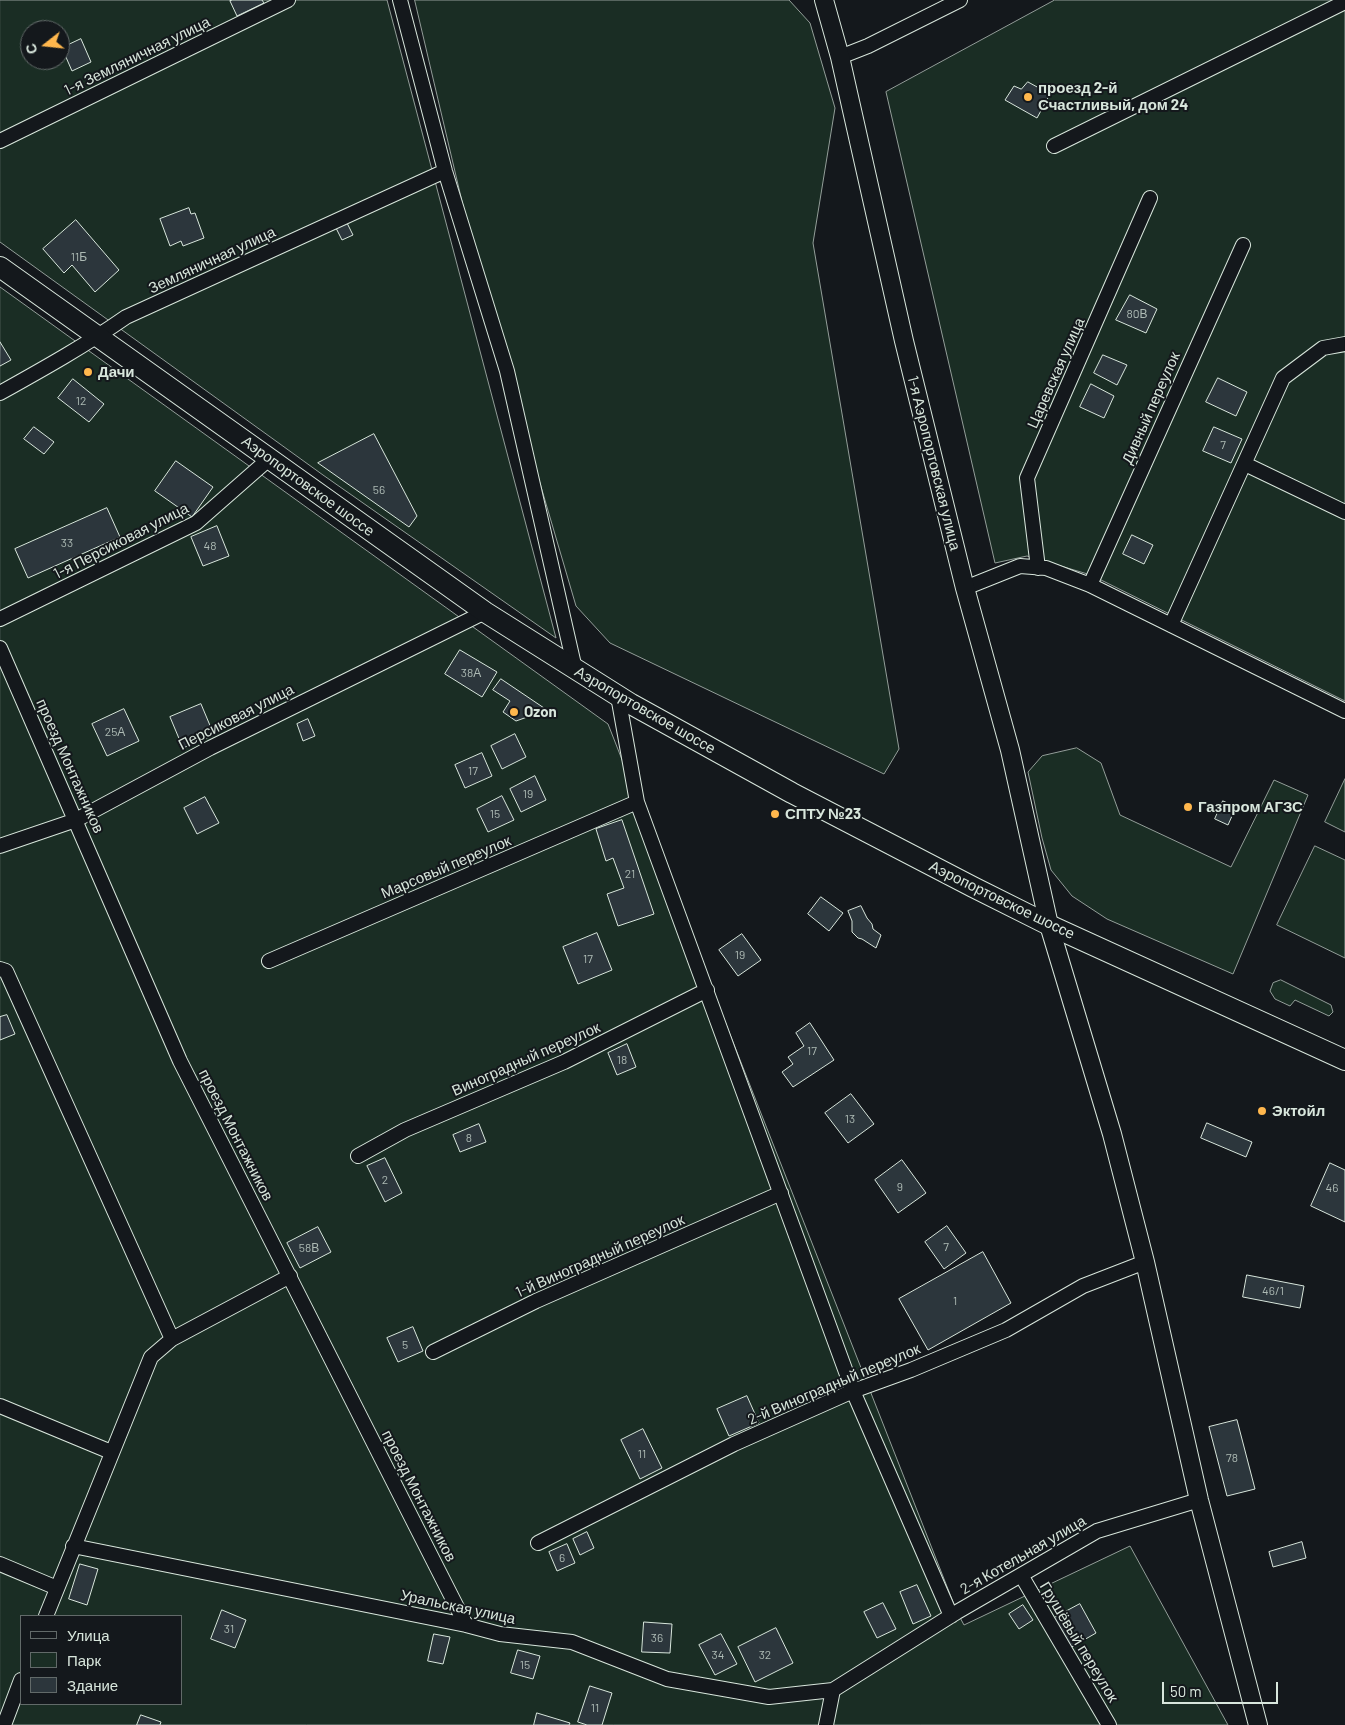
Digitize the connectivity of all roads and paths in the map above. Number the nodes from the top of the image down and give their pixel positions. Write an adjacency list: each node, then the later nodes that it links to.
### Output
1 (288, 0): 7 (street, 1-я Земляничная улица)
2 (400, 0): 9 (street)
3 (824, 0): 6 (street, 1-я Аэропортовская улица)
4 (960, 0): 6 (street)
5 (1345, 2): 8 (street)
6 (840, 58): 21 (street, 1-я Аэропортовская улица)
7 (0, 141)
8 (1054, 146)
9 (445, 171): 13 (street, Земляничная улица); 26 (street)
10 (1150, 198): 19 (street, Царевская улица)
11 (1243, 245): 20 (street, Дивный переулок)
12 (0, 267): 13 (main road, Аэропортовское шоссе)
13 (99, 336): 15 (street, Земляничная улица); 16 (main road, Аэропортовское шоссе)
14 (1345, 344): 17 (street)
15 (0, 393)
16 (270, 458): 22 (main road, Аэропортовское шоссе); 23 (street, 1-я Персиковая улица)
17 (1245, 464): 18 (street); 24 (street)
18 (1345, 512)
19 (1038, 568): 20 (street); 21 (street)
20 (1090, 585): 24 (street)
21 (965, 588): 32 (street, 1-я Аэропортовская улица)
22 (485, 612): 26 (main road, Аэропортовское шоссе); 30 (street, Персиковая улица)
23 (0, 619)
24 (1171, 625): 28 (street)
25 (0, 648): 30 (street, проезд Монтажников)
26 (574, 669): 27 (main road, Аэропортовское шоссе)
27 (618, 696): 29 (street); 32 (main road, Аэропортовское шоссе)
28 (1345, 711)
29 (637, 802): 33 (street, Марсовый переулок); 35 (street)
30 (76, 820): 31 (street, Персиковая улица); 40 (street, проезд Монтажников)
31 (0, 846)
32 (1049, 925): 36 (main road, Аэропортовское шоссе); 39 (street, 1-я Аэропортовская улица)
33 (268, 961)
34 (0, 969): 41 (street)
35 (708, 990): 37 (street, Виноградный переулок); 38 (street)
36 (1345, 1060)
37 (358, 1156)
38 (782, 1194): 42 (street, 1-й Виноградный переулок); 43 (street)
39 (1145, 1262): 43 (street, 2-й Виноградный переулок); 46 (street, 1-я Аэропортовская улица)
40 (290, 1276): 41 (street); 54 (street, проезд Монтажников)
41 (172, 1340): 45 (street)
42 (434, 1352)
43 (853, 1391): 47 (street, 2-й Виноградный переулок); 53 (street)
44 (0, 1406): 45 (street)
45 (111, 1452): 48 (street)
46 (1199, 1500): 50 (street, 2-я Котельная улица); 60 (street, 1-я Аэропортовская улица)
47 (538, 1543)
48 (73, 1546): 51 (street); 54 (street, Уральская улица)
49 (0, 1564): 51 (street)
50 (1021, 1575): 53 (street, 2-я Котельная улица); 59 (street, Грушёвый переулок)
51 (57, 1588): 52 (street)
52 (46, 1615)
53 (951, 1616): 56 (street, 2-я Котельная улица)
54 (466, 1625): 56 (street, Уральская улица)
55 (20, 1682): 57 (street)
56 (833, 1690): 58 (street)
57 (3, 1719)
58 (826, 1725)
59 (1109, 1725)
60 (1258, 1725)

